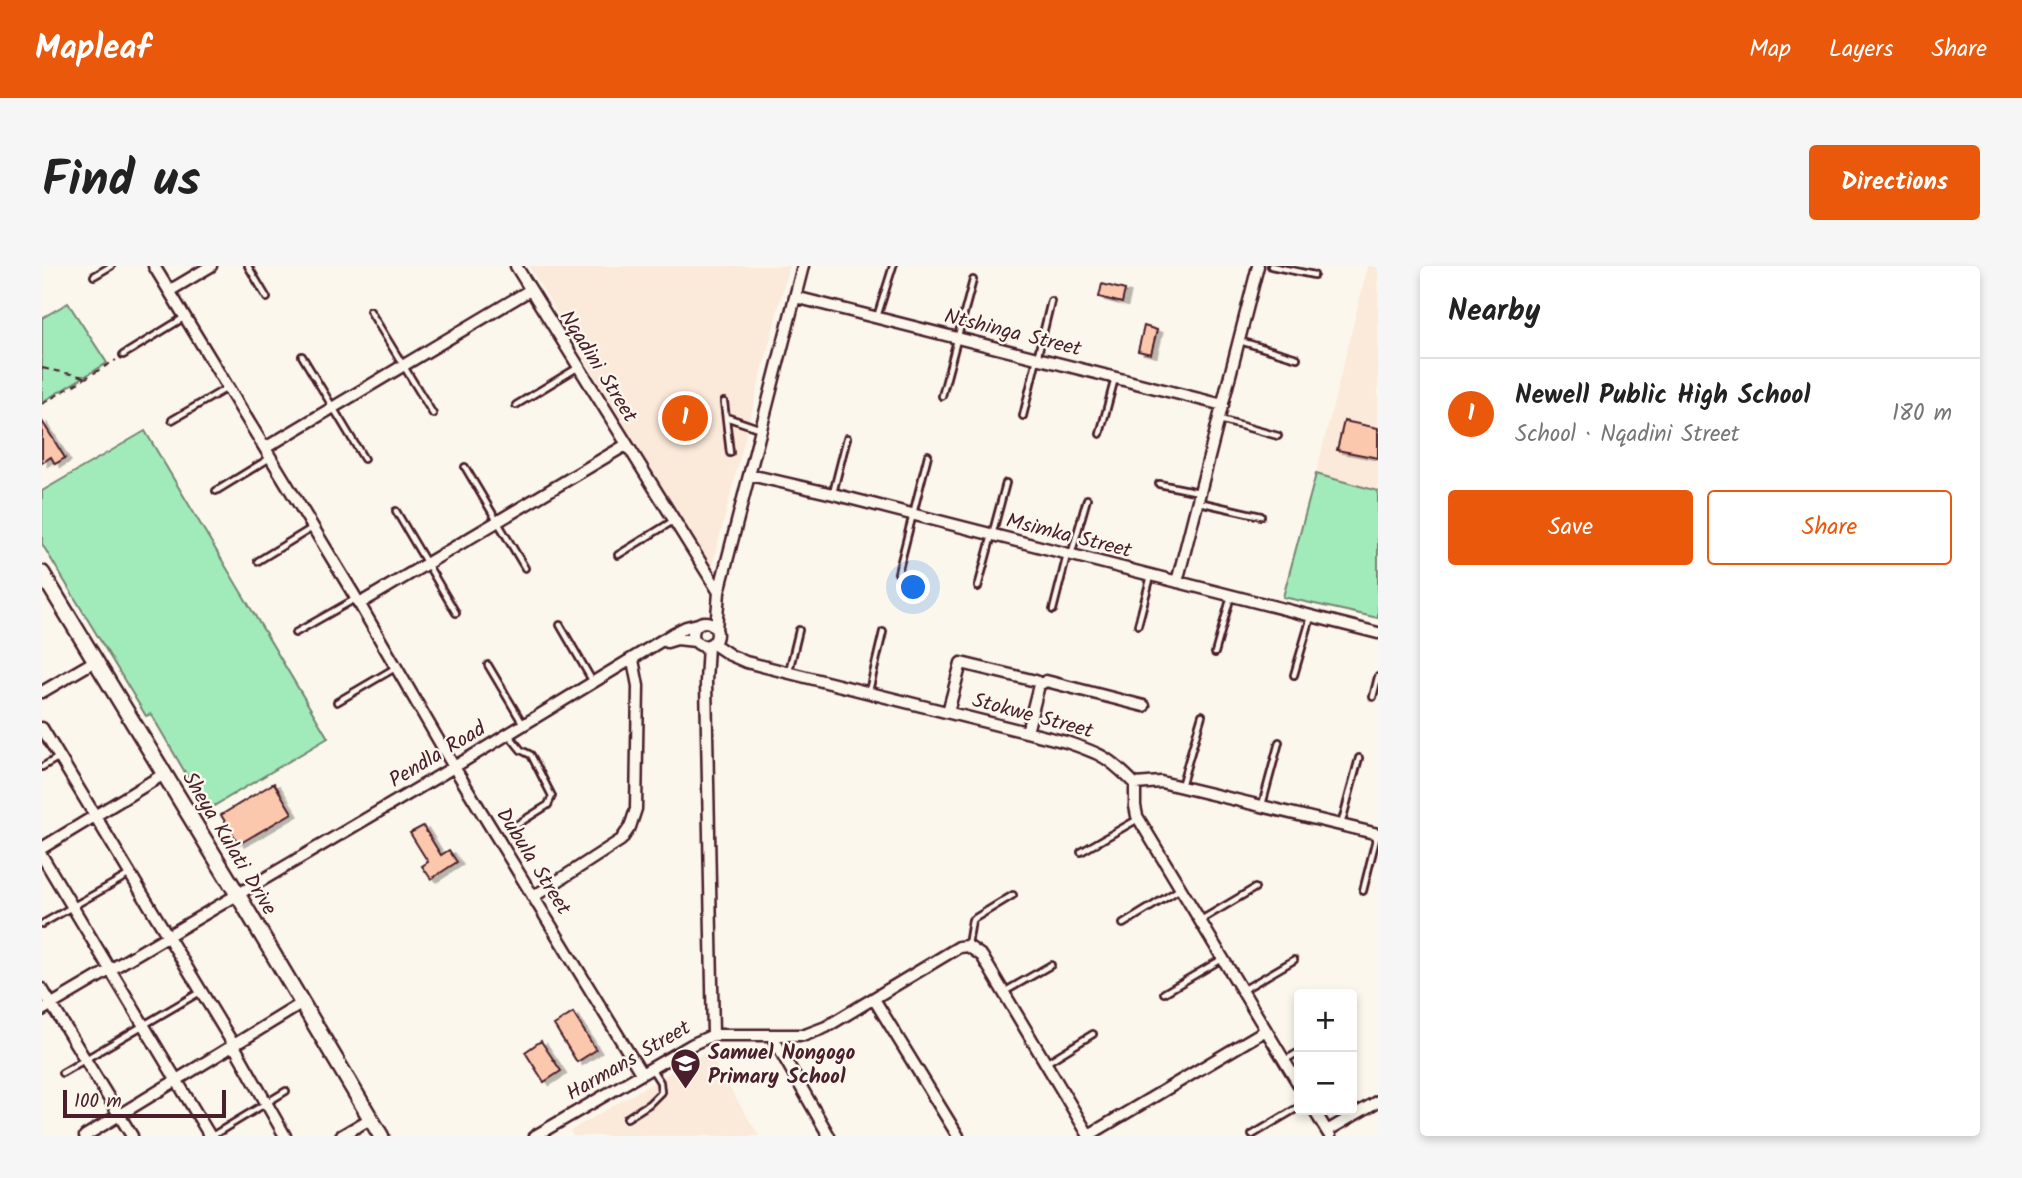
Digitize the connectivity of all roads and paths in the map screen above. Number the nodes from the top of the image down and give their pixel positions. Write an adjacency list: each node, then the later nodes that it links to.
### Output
1 (111, 266): 11 (lane)
2 (154, 266): 14 (street, Dubula Street)
3 (211, 266): 14 (street)
4 (248, 266): 16 (lane)
5 (516, 266): 13 (street, Nqadini Street)
6 (803, 266): 15 (street)
7 (893, 266): 20 (lane)
8 (1258, 266): 22 (street)
9 (1271, 266): 10 (lane)
10 (1314, 275)
11 (94, 276)
12 (973, 280): 21 (lane)
13 (530, 290): 27 (street); 29 (street, Nqadini Street)
14 (169, 291): 19 (street, Dubula Street)
15 (795, 297): 20 (street, Ntshinga Street); 44 (street)
16 (267, 298)
17 (1051, 301): 25 (lane)
18 (370, 311): 27 (lane)
19 (185, 317): 23 (lane); 32 (street, Dubula Street)
20 (877, 317): 21 (street, Ntshinga Street)
21 (957, 338): 25 (street, Ntshinga Street); 33 (lane)
22 (1239, 341): 26 (lane); 37 (street)
23 (123, 355): 30 (path)
24 (302, 356): 38 (lane)
25 (1038, 358): 31 (street, Ntshinga Street); 40 (lane)
26 (1297, 358)
27 (404, 364): 38 (street); 39 (lane)
28 (42, 368): 30 (path)
29 (578, 368): 36 (lane); 48 (street, Nqadini Street)
30 (85, 378): 35 (path)
31 (1115, 378): 37 (street, Ntshinga Street); 45 (lane)
32 (228, 387): 42 (lane); 49 (street, Dubula Street)
33 (942, 396)
34 (724, 402): 41 (lane)
35 (42, 404)
36 (516, 405)
37 (1223, 405): 43 (street)
38 (333, 407): 49 (street); 53 (lane)
39 (433, 414)
40 (1023, 416)
41 (725, 417): 44 (lane); 50 (lane)
42 (172, 420)
43 (1219, 420): 46 (lane); 60 (street)
44 (762, 429): 55 (street)
45 (1100, 434)
46 (1278, 436)
47 (847, 438): 59 (lane)
48 (626, 445): 65 (street, Nqadini Street); 66 (street)
49 (265, 448): 52 (street, Dubula Street)
50 (730, 453)
51 (928, 455): 63 (lane)
52 (271, 458): 58 (lane); 67 (street, Dubula Street)
53 (364, 459)
54 (465, 467): 66 (lane)
55 (750, 475): 59 (street, Msimka Street); 79 (street)
56 (1006, 483): 68 (lane)
57 (1159, 484): 60 (lane)
58 (216, 491)
59 (833, 494): 63 (street, Msimka Street)
60 (1199, 497): 64 (lane); 77 (street)
61 (1087, 499): 70 (lane)
62 (396, 511): 72 (lane)
63 (912, 516): 68 (street, Msimka Street); 75 (lane)
64 (1261, 516)
65 (673, 521): 69 (lane); 79 (street, Nqadini Street)
66 (498, 522): 72 (street); 73 (lane)
67 (313, 527): 71 (lane); 81 (street, Dubula Street)
68 (992, 536): 70 (street, Msimka Street); 78 (lane)
69 (618, 555)
70 (1069, 555): 76 (street, Msimka Street); 82 (lane)
71 (258, 561)
72 (427, 564): 81 (street); 83 (lane)
73 (525, 568)
74 (42, 573): 96 (street, Sheya Kulati Drive)
75 (898, 573)
76 (1151, 575): 77 (street, Msimka Street); 87 (lane)
77 (1177, 582): 80 (street, Msimka Street)
78 (978, 587)
79 (718, 595): 85 (street); 88 (street)
80 (1231, 595): 84 (street, Msimka Street); 95 (lane)
81 (357, 601): 91 (lane); 99 (street, Dubula Street)
82 (1053, 610)
83 (456, 612)
84 (1311, 616): 92 (street, Msimka Street); 101 (lane)
85 (699, 623): 88 (street); 93 (street); 94 (street, Pendla Road)
86 (560, 625): 103 (lane)
87 (1138, 625)
88 (716, 629): 93 (street)
89 (799, 630): 100 (lane)
90 (883, 632): 106 (lane)
91 (295, 633)
92 (1378, 633)
93 (704, 643): 94 (street, Pendla Road); 100 (street, Stokwe Street); 161 (street)
94 (656, 646): 97 (street, Pendla Road)
95 (1215, 653)
96 (95, 660): 105 (street); 121 (street, Sheya Kulati Drive)
97 (633, 660): 103 (street, Pendla Road); 139 (street)
98 (488, 665): 112 (lane)
99 (396, 667): 108 (lane); 120 (street, Dubula Street)
100 (788, 672): 106 (street, Stokwe Street)
101 (1294, 675)
102 (1378, 677): 107 (lane)
103 (594, 683): 112 (street, Pendla Road)
104 (1039, 685): 109 (street); 110 (street); 114 (street)
105 (42, 692)
106 (868, 692): 110 (street, Stokwe Street)
107 (1373, 697)
108 (337, 702)
109 (1144, 706)
110 (948, 712): 114 (street, Stokwe Street)
111 (1202, 715): 123 (lane)
112 (524, 725): 115 (street, Pendla Road)
113 (42, 728): 117 (street)
114 (1027, 732): 122 (street, Stokwe Street)
115 (509, 734): 120 (street, Pendla Road); 128 (lane)
116 (1279, 742): 124 (lane)
117 (60, 756): 119 (lane); 125 (street)
118 (1359, 758): 127 (lane)
119 (42, 767)
120 (454, 767): 137 (street, Pendla Road); 139 (street, Dubula Street)
121 (164, 774): 125 (street); 137 (street, Sheya Kulati Drive)
122 (1135, 784): 123 (street); 126 (street)
123 (1181, 787): 124 (street)
124 (1262, 806): 127 (street)
125 (96, 815): 130 (street); 133 (street)
126 (1139, 818): 131 (lane); 134 (street)
127 (1341, 825): 129 (street)
128 (513, 827)
129 (1377, 834): 136 (lane)
130 (42, 848)
131 (1081, 852)
132 (42, 856): 140 (street)
133 (131, 873): 140 (lane); 144 (street)
134 (1181, 888): 141 (street); 143 (lane)
135 (1255, 888): 141 (lane)
136 (1363, 891)
137 (238, 895): 144 (street, Pendla Road); 156 (street, Sheya Kulati Drive)
138 (1013, 895): 145 (lane)
139 (533, 897): 170 (street, Dubula Street)
140 (72, 907): 142 (lane); 149 (street)
141 (1200, 921): 146 (street)
142 (42, 924)
143 (1123, 924)
144 (168, 936): 149 (street, Pendla Road); 152 (street)
145 (970, 947): 153 (street); 155 (street, Harmans Street)
146 (1223, 958): 151 (street); 154 (lane)
147 (1294, 960): 151 (lane)
148 (1051, 965): 153 (lane)
149 (110, 970): 157 (street, Pendla Road); 158 (street)
150 (42, 989): 157 (street)
151 (1242, 990): 159 (street)
152 (201, 991): 158 (lane); 163 (street)
153 (1003, 992): 167 (street)
154 (1164, 993)
155 (874, 999): 162 (street, Harmans Street); 191 (street)
156 (301, 1004): 163 (street); 180 (street, Sheya Kulati Drive)
157 (46, 1007): 165 (street)
158 (143, 1025): 165 (lane); 172 (street)
159 (1266, 1030): 166 (street); 192 (street)
160 (1093, 1034): 167 (lane)
161 (713, 1035): 162 (street, Harmans Street); 168 (street, Harmans Street)
162 (772, 1036): 190 (street)
163 (233, 1044): 172 (street); 175 (street)
164 (1294, 1055): 166 (lane)
165 (85, 1059): 169 (lane); 177 (street)
166 (1284, 1060): 171 (street)
167 (1045, 1063): 192 (street)
168 (651, 1067): 170 (street, Harmans Street); 179 (lane)
169 (62, 1073)
170 (641, 1073): 189 (street, Harmans Street)
171 (1294, 1077)
172 (176, 1079): 177 (street); 185 (street)
173 (286, 1091): 175 (lane)
174 (1378, 1101): 181 (street)
175 (266, 1103): 185 (lane); 186 (street)
176 (1294, 1110): 182 (lane)
177 (119, 1115): 183 (street); 184 (street)
178 (1317, 1115): 181 (street)
179 (627, 1118)
180 (370, 1119): 187 (street); 188 (street, Sheya Kulati Drive)
181 (1328, 1133)
182 (1252, 1135)
183 (85, 1136)
184 (132, 1136)
185 (211, 1136)
186 (285, 1136)
187 (341, 1136)
188 (381, 1136)
189 (535, 1136)
190 (829, 1136)
191 (958, 1136)
192 (1089, 1136)

